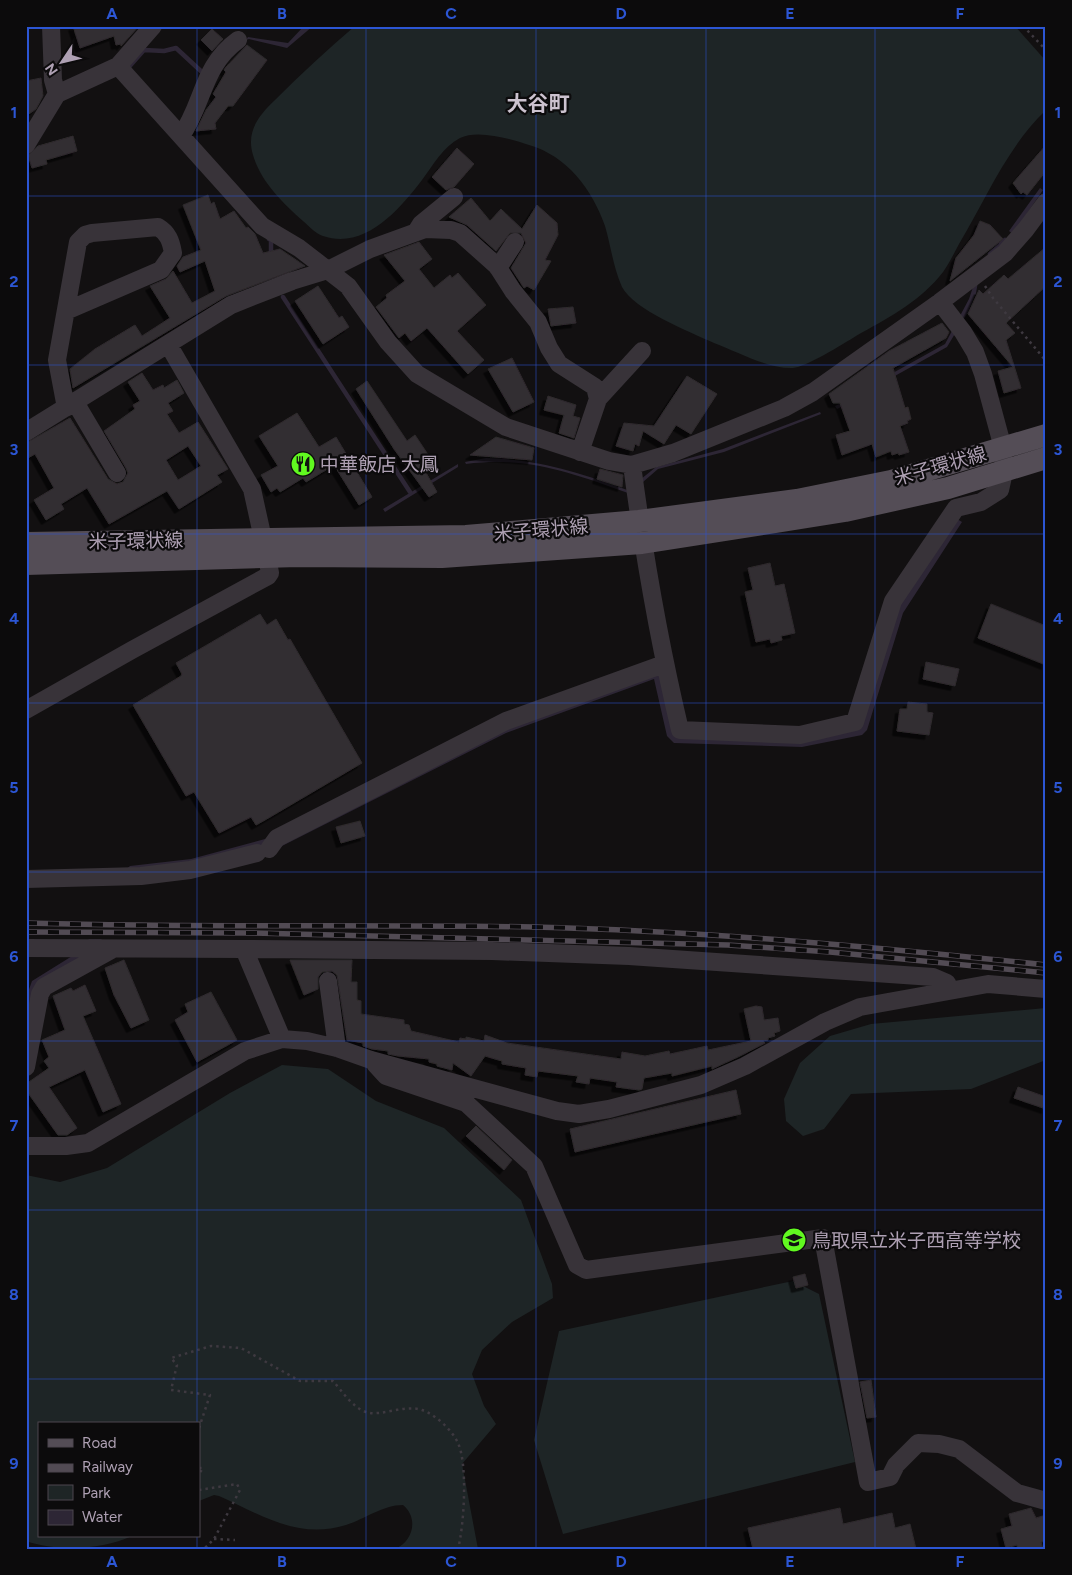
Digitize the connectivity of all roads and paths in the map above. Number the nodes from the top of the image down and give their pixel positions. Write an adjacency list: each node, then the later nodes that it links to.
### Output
1 (51, 26): 7 (street)
2 (153, 26): 6 (street)
3 (1024, 26): 5 (path)
4 (238, 40): 8 (street)
5 (1046, 50)
6 (118, 66): 7 (street); 8 (street)
7 (56, 94): 9 (street)
8 (180, 136): 15 (street)
9 (26, 145)
10 (454, 196): 12 (street)
11 (1046, 202): 16 (street)
12 (416, 232): 14 (street); 15 (street)
13 (515, 242): 14 (street)
14 (498, 268): 22 (street)
15 (328, 270): 19 (street); 27 (street)
16 (980, 271): 17 (street); 21 (path)
17 (940, 302): 26 (street); 29 (street)
18 (66, 311): 18 (street); 23 (street)
19 (168, 344): 23 (street); 35 (street)
20 (642, 352): 22 (street)
21 (1046, 360)
22 (598, 399): 27 (street)
23 (71, 405): 24 (street); 31 (street)
24 (26, 432)
25 (1046, 435): 26 (main road, 米子環状線)
26 (1003, 448): 30 (street); 32 (main road, 米子環状線)
27 (580, 452): 29 (street)
28 (1046, 458): 30 (main road, 米子環状線)
29 (632, 465): 32 (street)
30 (1004, 472): 34 (main road, 米子環状線); 37 (street)
31 (117, 473)
32 (639, 521): 34 (street); 35 (main road, 米子環状線)
33 (26, 543): 35 (main road, 米子環状線)
34 (642, 543): 35 (main road, 米子環状線); 37 (street)
35 (265, 548): 36 (main road, 米子環状線); 38 (street)
36 (26, 564)
37 (664, 664): 39 (street)
38 (26, 710)
39 (26, 879)
40 (26, 948): 42 (street)
41 (244, 949): 42 (street); 45 (street); 46 (street)
42 (111, 950): 49 (street)
43 (328, 981): 47 (street)
44 (1046, 989): 45 (street)
45 (950, 990): 48 (street)
46 (282, 1039): 47 (street); 50 (street)
47 (337, 1048): 48 (street)
48 (371, 1060): 53 (street)
49 (26, 1067)
50 (26, 1146)
51 (200, 1425): 57 (path)
52 (200, 1490): 54 (path)
53 (1046, 1501)
54 (214, 1539): 55 (path); 56 (path)
55 (235, 1540)
56 (204, 1549)
57 (458, 1549)

